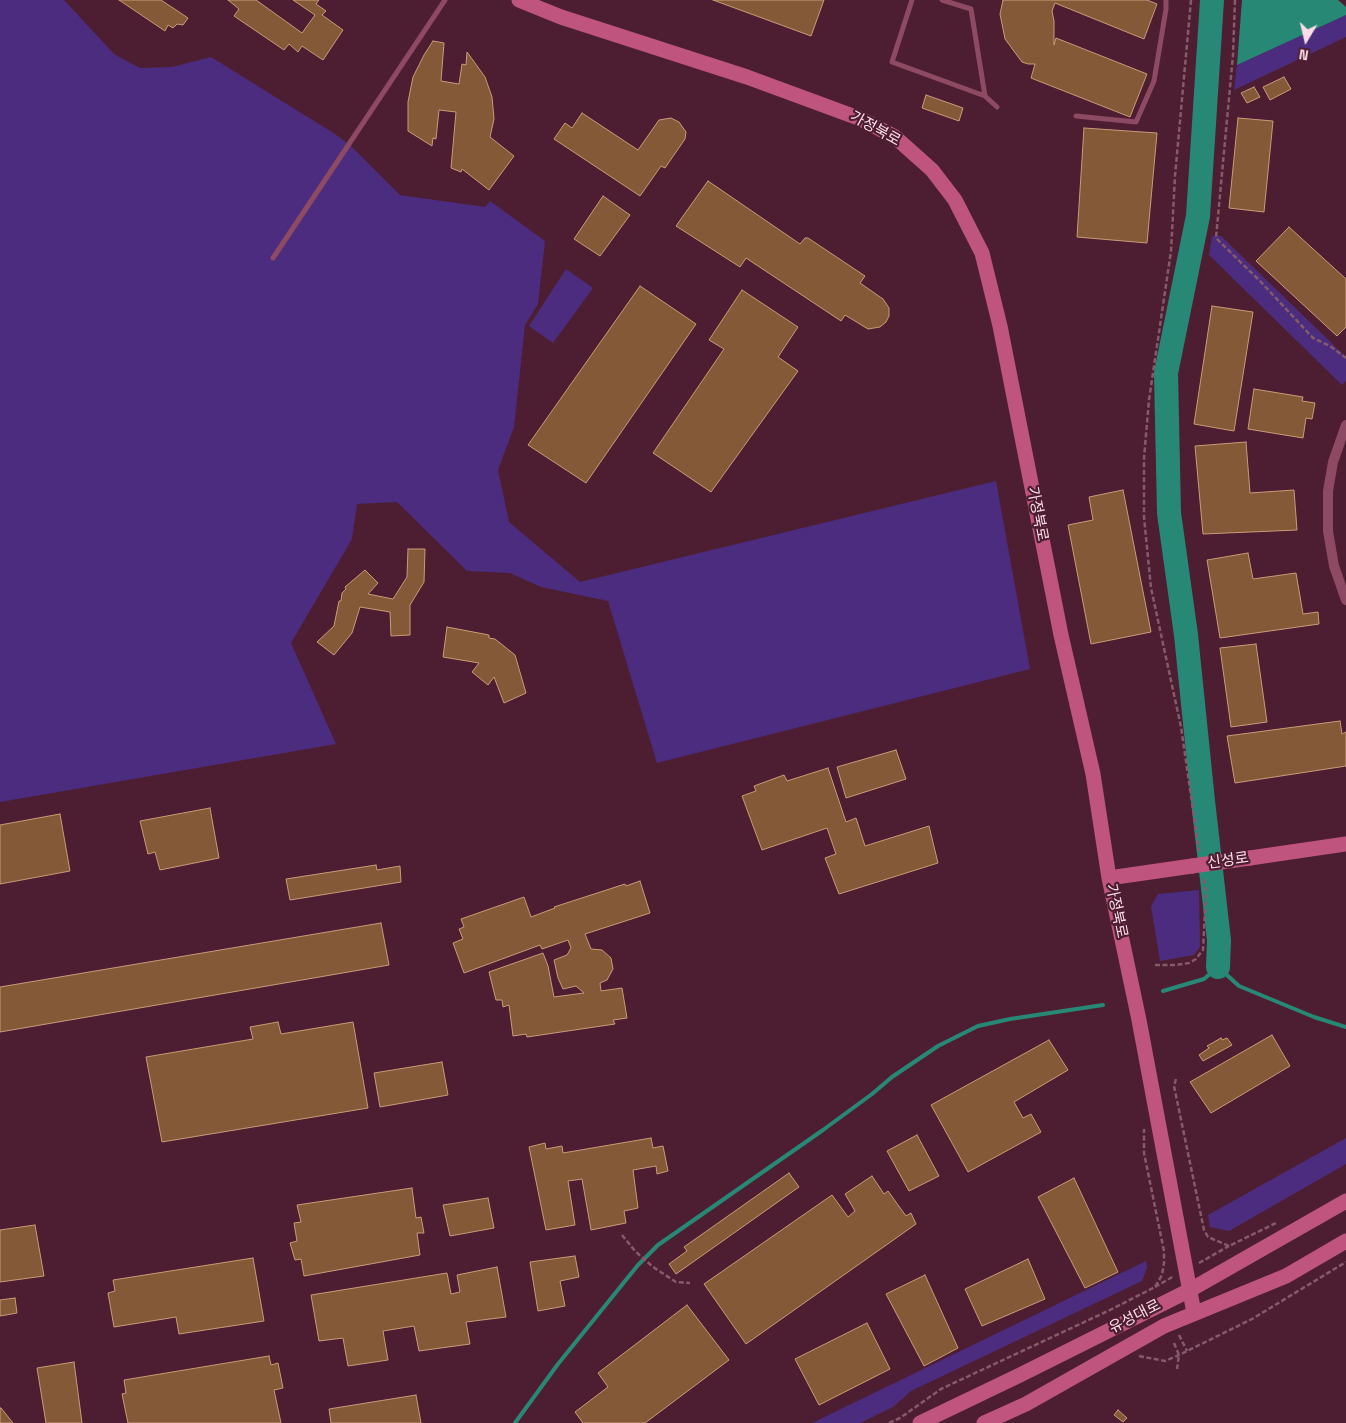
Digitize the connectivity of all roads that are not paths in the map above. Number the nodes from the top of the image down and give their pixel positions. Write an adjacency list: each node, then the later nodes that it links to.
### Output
1 (445, 0): 9 (lane)
2 (519, 0): 13 (main road, 가정북로)
3 (912, 0): 6 (lane)
4 (942, 0): 6 (lane)
5 (1166, 0): 8 (lane)
6 (985, 96): 7 (lane)
7 (997, 108)
8 (1076, 116)
9 (273, 258)
10 (1346, 425): 11 (street)
11 (1346, 600)
12 (1346, 844): 13 (main road, 신성로, bridge)
13 (1109, 878): 16 (main road, 가정북로)
14 (1346, 1201): 16 (main road, 유성대로)
15 (1346, 1241): 17 (main road, 유성대로)
16 (1190, 1290): 17 (main road, 가정북로); 18 (main road, 유성대로)
17 (1194, 1313): 19 (main road, 유성대로)
18 (920, 1423)
19 (984, 1423)

